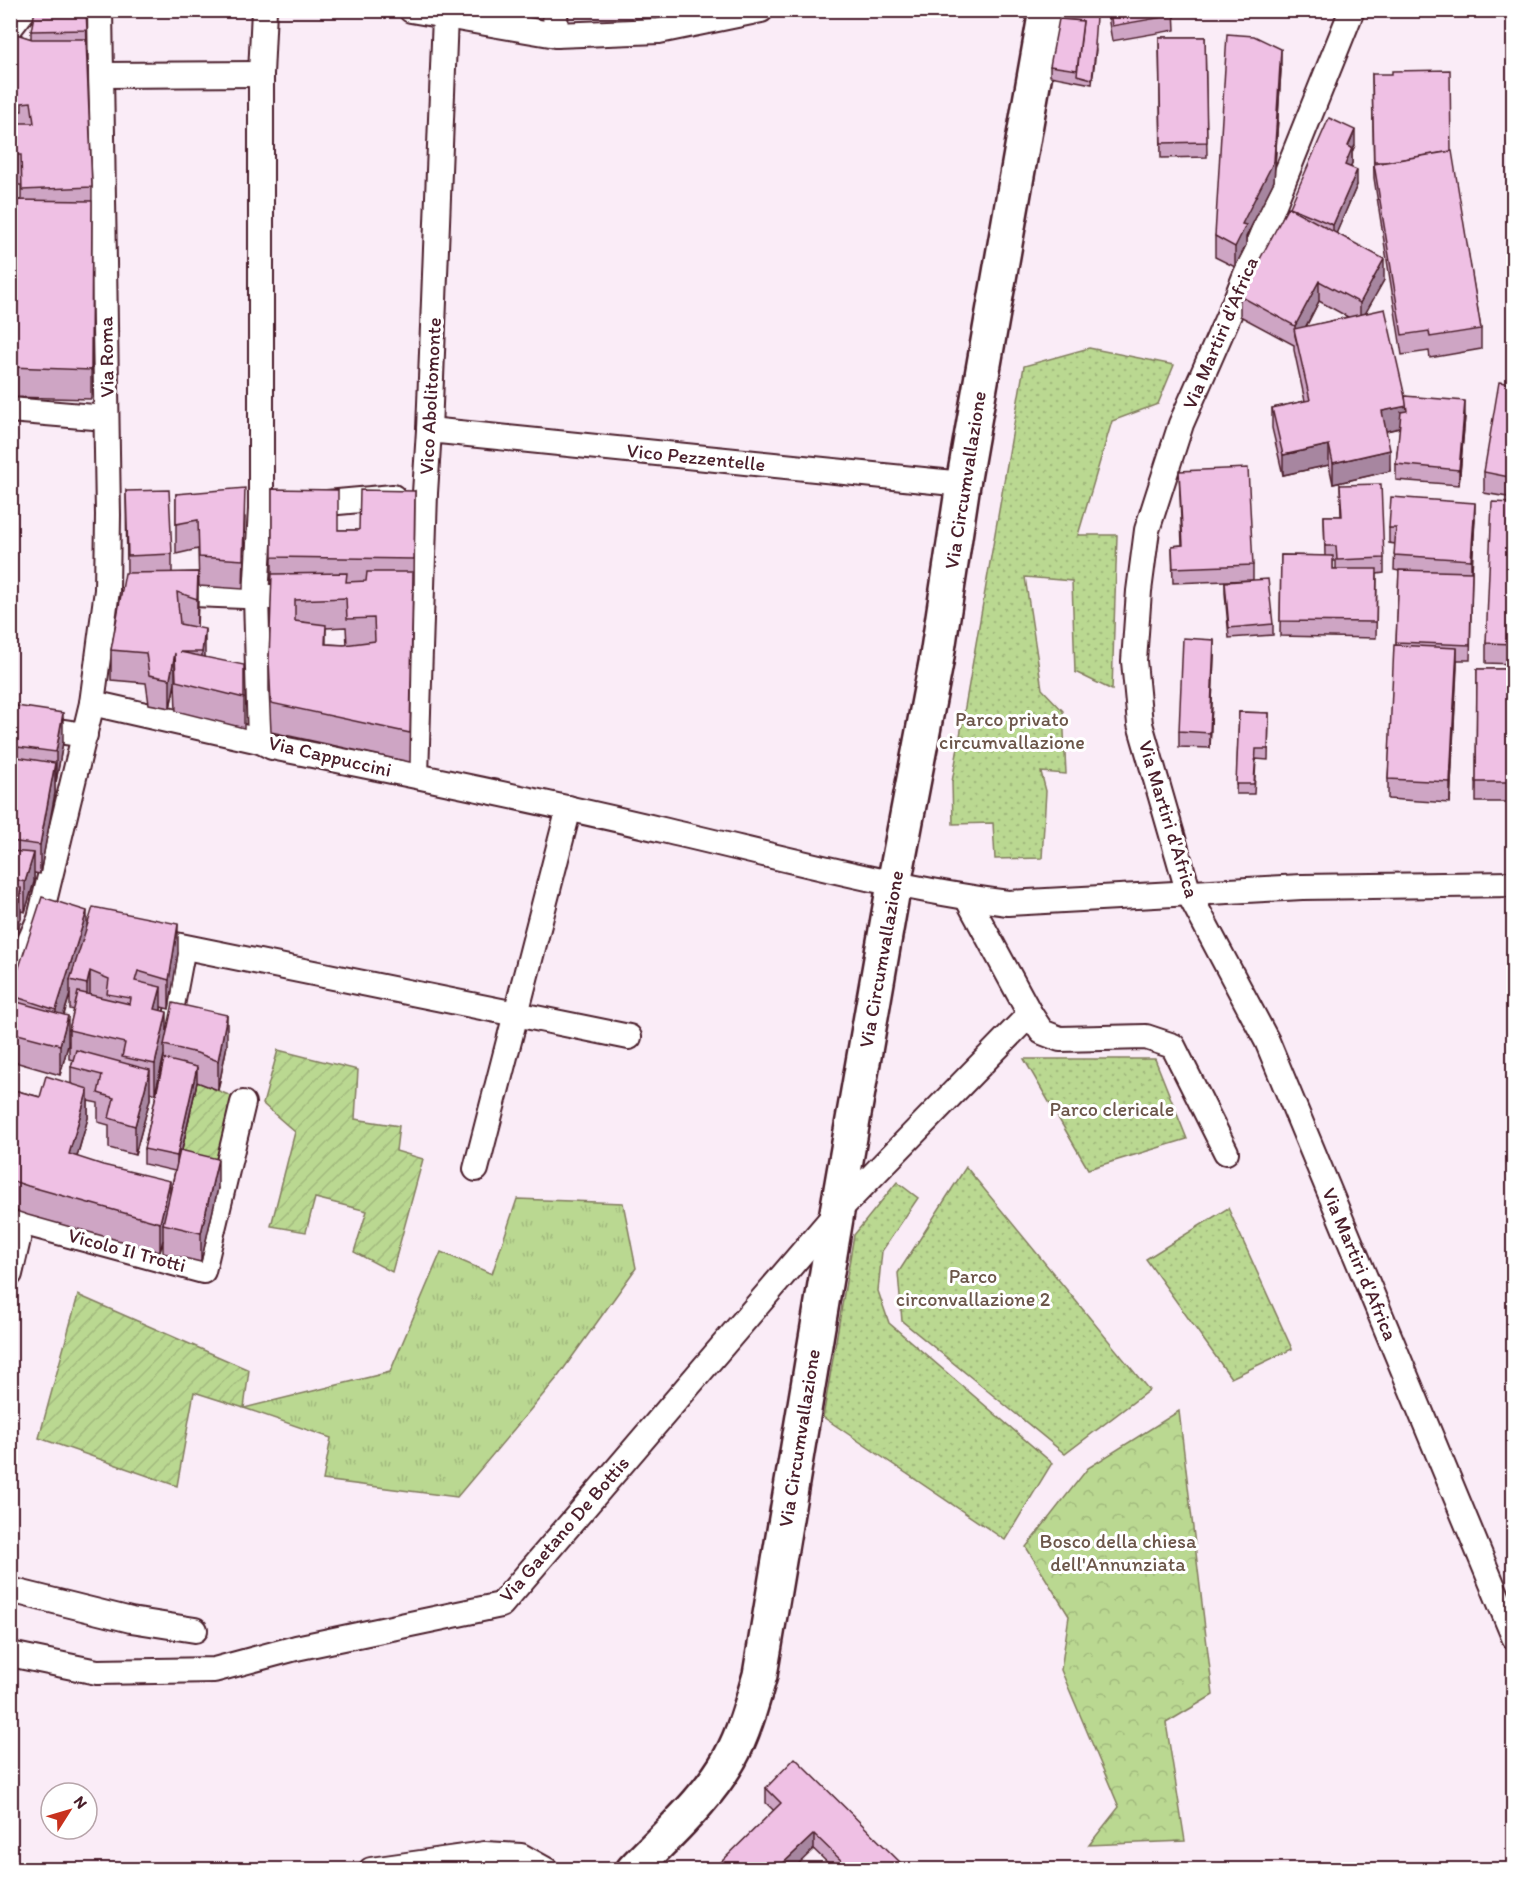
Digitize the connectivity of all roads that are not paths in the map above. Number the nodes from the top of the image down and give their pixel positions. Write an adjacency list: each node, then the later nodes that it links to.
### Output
1 (24, 10): 10 (street)
2 (100, 10): 13 (street, Via Roma)
3 (264, 10): 12 (street)
4 (411, 10): 9 (street)
5 (555, 10): 11 (street)
6 (761, 10): 11 (street)
7 (1046, 10): 17 (main road, Via Circumvallazione)
8 (1352, 10): 31 (street, Via Martiri d'Africa)
9 (445, 16): 11 (street); 16 (street, Vico Abolitomonte)
10 (10, 28)
11 (556, 35)
12 (261, 74): 13 (street); 19 (street)
13 (102, 75): 15 (street, Via Roma)
14 (10, 411): 15 (street)
15 (106, 418): 20 (street, Via Roma)
16 (429, 430): 17 (street, Vico Pezzentelle); 18 (street, Vico Abolitomonte)
17 (963, 484): 29 (main road, Via Circumvallazione)
18 (425, 494): 19 (street); 27 (street, Vico Abolitomonte)
19 (249, 510): 21 (street)
20 (126, 591): 21 (street); 23 (street, Via Roma)
21 (256, 597): 22 (street); 26 (street)
22 (291, 597)
23 (92, 703): 25 (street, Via Roma); 26 (street, Via Cappuccini)
24 (10, 724): 25 (street)
25 (85, 735): 35 (street, Via Roma)
26 (260, 741): 27 (street, Via Cappuccini)
27 (416, 776): 28 (street, Via Cappuccini)
28 (569, 808): 29 (street, Via Cappuccini); 36 (street)
29 (894, 884): 32 (street, Via Cappuccini); 43 (main road, Via Circumvallazione)
30 (1514, 884): 31 (street, Via Cappuccini)
31 (1189, 894): 32 (street, Via Cappuccini); 48 (street, Via Martiri d'Africa)
32 (968, 898): 37 (street)
33 (130, 936): 34 (street)
34 (186, 947): 36 (street); 39 (street)
35 (10, 986)
36 (515, 1013): 38 (street); 42 (street)
37 (1030, 1014): 41 (street); 43 (street, Via Gaetano De Bottis)
38 (629, 1037)
39 (166, 1050)
40 (243, 1103): 44 (street, Vicolo II Trotti)
41 (1226, 1152)
42 (476, 1169)
43 (837, 1212): 49 (street, Via Gaetano De Bottis); 52 (main road, Via Circumvallazione)
44 (16, 1221): 45 (street, Vicolo II Trotti)
45 (10, 1274)
46 (10, 1590): 47 (street)
47 (195, 1630)
48 (1514, 1637)
49 (10, 1654)
50 (371, 1869): 51 (street)
51 (546, 1869)
52 (633, 1869)

